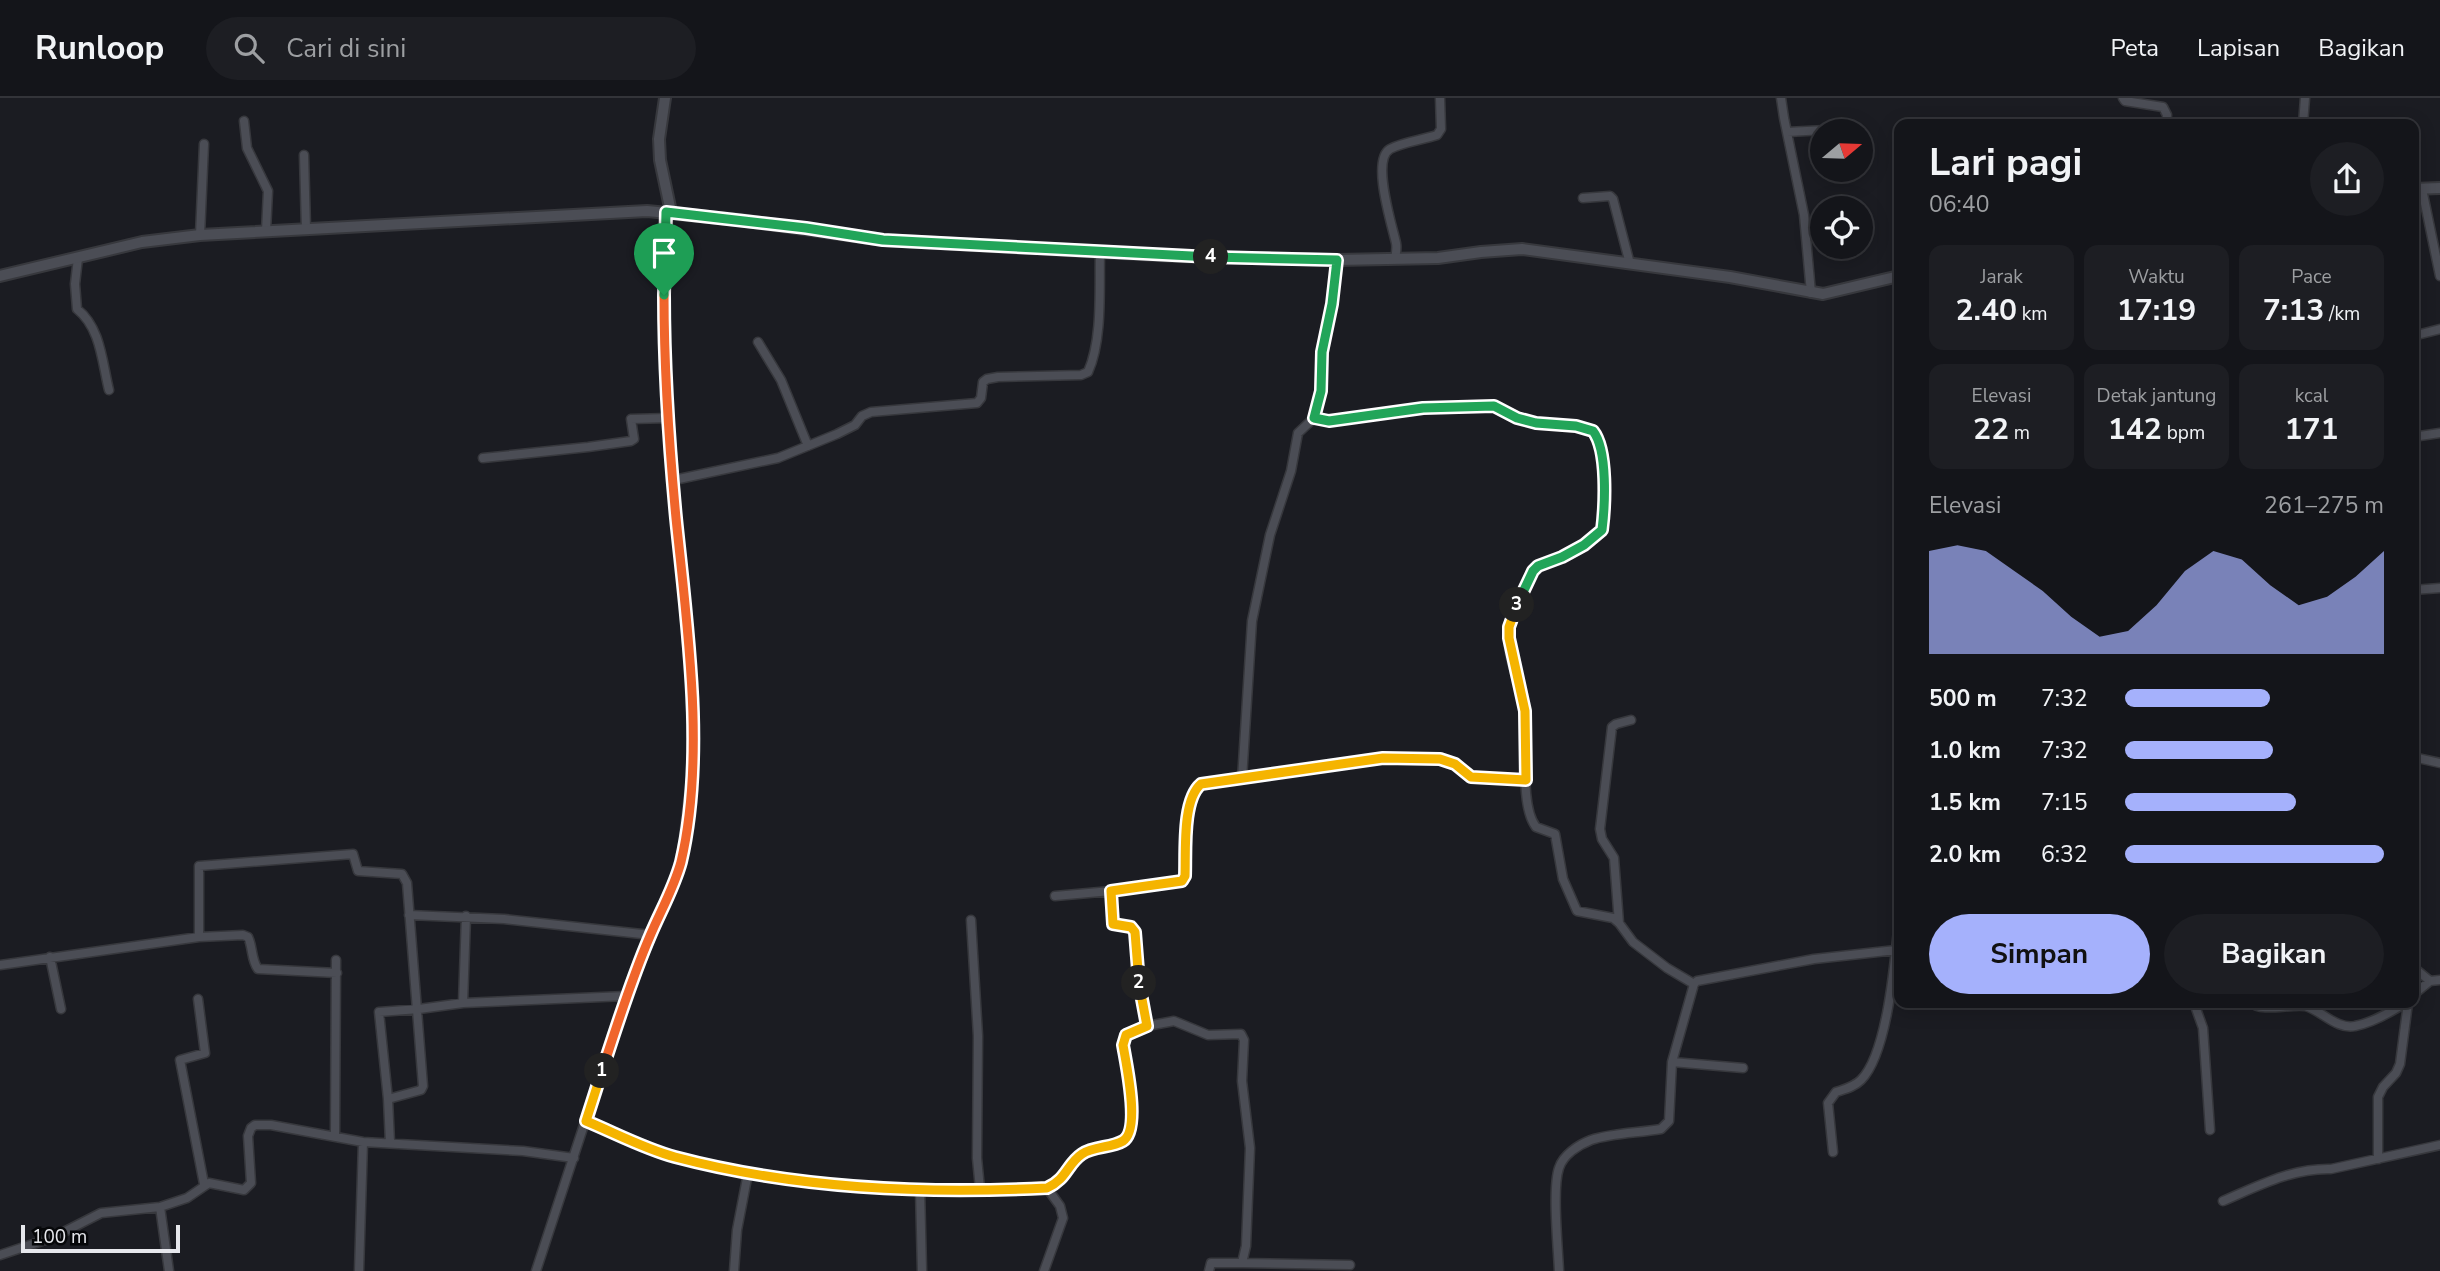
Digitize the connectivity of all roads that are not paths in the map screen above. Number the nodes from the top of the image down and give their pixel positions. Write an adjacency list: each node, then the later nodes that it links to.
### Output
1 (666, 98): 17 (street)
2 (1440, 98): 23 (street)
3 (1782, 98): 10 (street)
4 (2123, 98): 6 (street)
5 (2305, 98): 7 (street)
6 (2167, 119)
7 (2303, 119)
8 (244, 121): 19 (street)
9 (1810, 131): 10 (street)
10 (1787, 132): 29 (street)
11 (204, 144): 20 (street)
12 (304, 155): 18 (street)
13 (2440, 188): 14 (street)
14 (2419, 189)
15 (2419, 193): 27 (street)
16 (1583, 198): 25 (street)
17 (668, 212): 18 (street); 21 (street); 34 (street)
18 (306, 229): 19 (street)
19 (266, 231): 20 (street)
20 (200, 235): 22 (street)
21 (1100, 251): 24 (street); 38 (street)
22 (78, 258): 26 (street); 33 (street)
23 (1395, 259): 24 (street); 25 (street)
24 (1337, 260): 35 (street)
25 (1630, 264): 29 (street)
26 (0, 276)
27 (2440, 276)
28 (1894, 277): 29 (street)
29 (1811, 293)
30 (2440, 329): 31 (street)
31 (2419, 334)
32 (758, 342): 38 (street)
33 (108, 390)
34 (669, 418): 39 (street); 40 (street)
35 (1314, 418): 46 (street); 47 (street)
36 (2440, 433): 37 (street)
37 (2419, 436)
38 (808, 446): 40 (street)
39 (484, 458)
40 (674, 480): 54 (street)
41 (2440, 588): 42 (street)
42 (2419, 590)
43 (1631, 720): 53 (street)
44 (2419, 758): 45 (street)
45 (2440, 763)
46 (1242, 779): 47 (street); 48 (street)
47 (1526, 780): 53 (street)
48 (1111, 891): 49 (street); 76 (street)
49 (1055, 896)
50 (409, 915): 51 (street); 55 (street); 75 (street)
51 (466, 916): 54 (street); 69 (street)
52 (971, 920): 93 (street)
53 (1619, 923): 65 (street)
54 (650, 935): 67 (street)
55 (199, 937): 57 (street); 62 (street)
56 (1894, 950): 65 (street)
57 (50, 957): 60 (street); 74 (street)
58 (336, 960): 62 (street)
59 (1894, 964): 86 (street)
60 (0, 965)
61 (2419, 972): 64 (street)
62 (337, 973): 82 (street)
63 (2440, 980): 64 (street)
64 (2430, 981): 66 (street)
65 (1694, 984): 77 (street)
66 (2419, 990)
67 (626, 996): 69 (street); 80 (street)
68 (198, 999): 90 (street)
69 (463, 1003): 75 (street)
70 (2196, 1008): 81 (street)
71 (2311, 1008): 72 (street)
72 (2396, 1008)
73 (2406, 1008): 88 (street)
74 (61, 1009)
75 (419, 1010): 79 (street); 79 (street)
76 (1147, 1026): 91 (street); 97 (street)
77 (1672, 1062): 78 (street); 106 (street)
78 (1743, 1068)
79 (388, 1099): 84 (street)
80 (586, 1121): 87 (street); 89 (street)
81 (2210, 1130)
82 (335, 1135): 83 (street); 90 (street)
83 (363, 1142): 84 (street); 100 (street)
84 (390, 1143): 87 (street)
85 (2440, 1145): 88 (street)
86 (1833, 1152)
87 (574, 1158): 101 (street)
88 (2378, 1159): 94 (street)
89 (747, 1173): 92 (street); 102 (street)
90 (204, 1184): 95 (street)
91 (1047, 1188): 93 (street); 104 (street)
92 (920, 1189): 93 (street); 103 (street)
93 (979, 1189)
94 (2223, 1201)
95 (160, 1207): 96 (street); 99 (street)
96 (0, 1255)
97 (1242, 1263): 98 (street); 105 (street)
98 (1350, 1265)
99 (169, 1271)
100 (359, 1271)
101 (536, 1271)
102 (734, 1271)
103 (922, 1271)
104 (1044, 1271)
105 (1209, 1271)
106 (1559, 1271)

